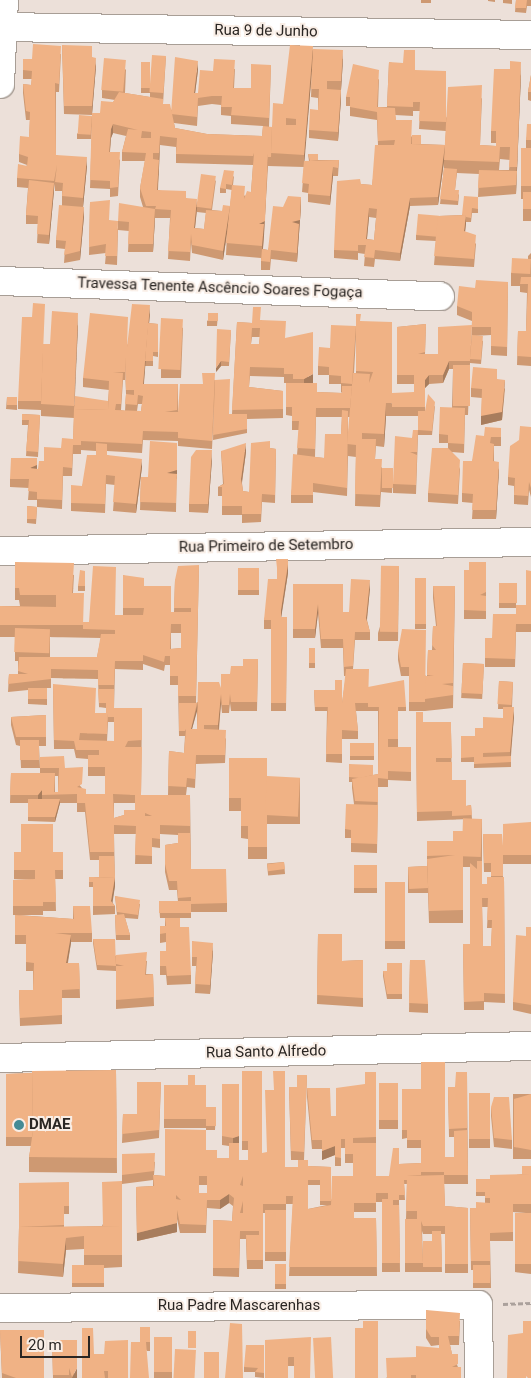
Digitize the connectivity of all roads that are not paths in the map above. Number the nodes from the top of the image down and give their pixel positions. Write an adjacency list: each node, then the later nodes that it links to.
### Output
1 (4, 0): 2 (street)
2 (2, 27): 3 (street, Rua 9 de Junho); 4 (street)
3 (531, 35)
4 (0, 84)
5 (0, 280): 6 (street, Travessa Tenente Ascêncio Soares Fogaça)
6 (440, 296)
7 (531, 542): 8 (street, Rua Primeiro de Setembro)
8 (0, 551)
9 (531, 1046): 10 (street, Rua Santo Alfredo)
10 (0, 1058)
11 (0, 1308): 12 (street, Rua Padre Mascarenhas)
12 (479, 1378)

